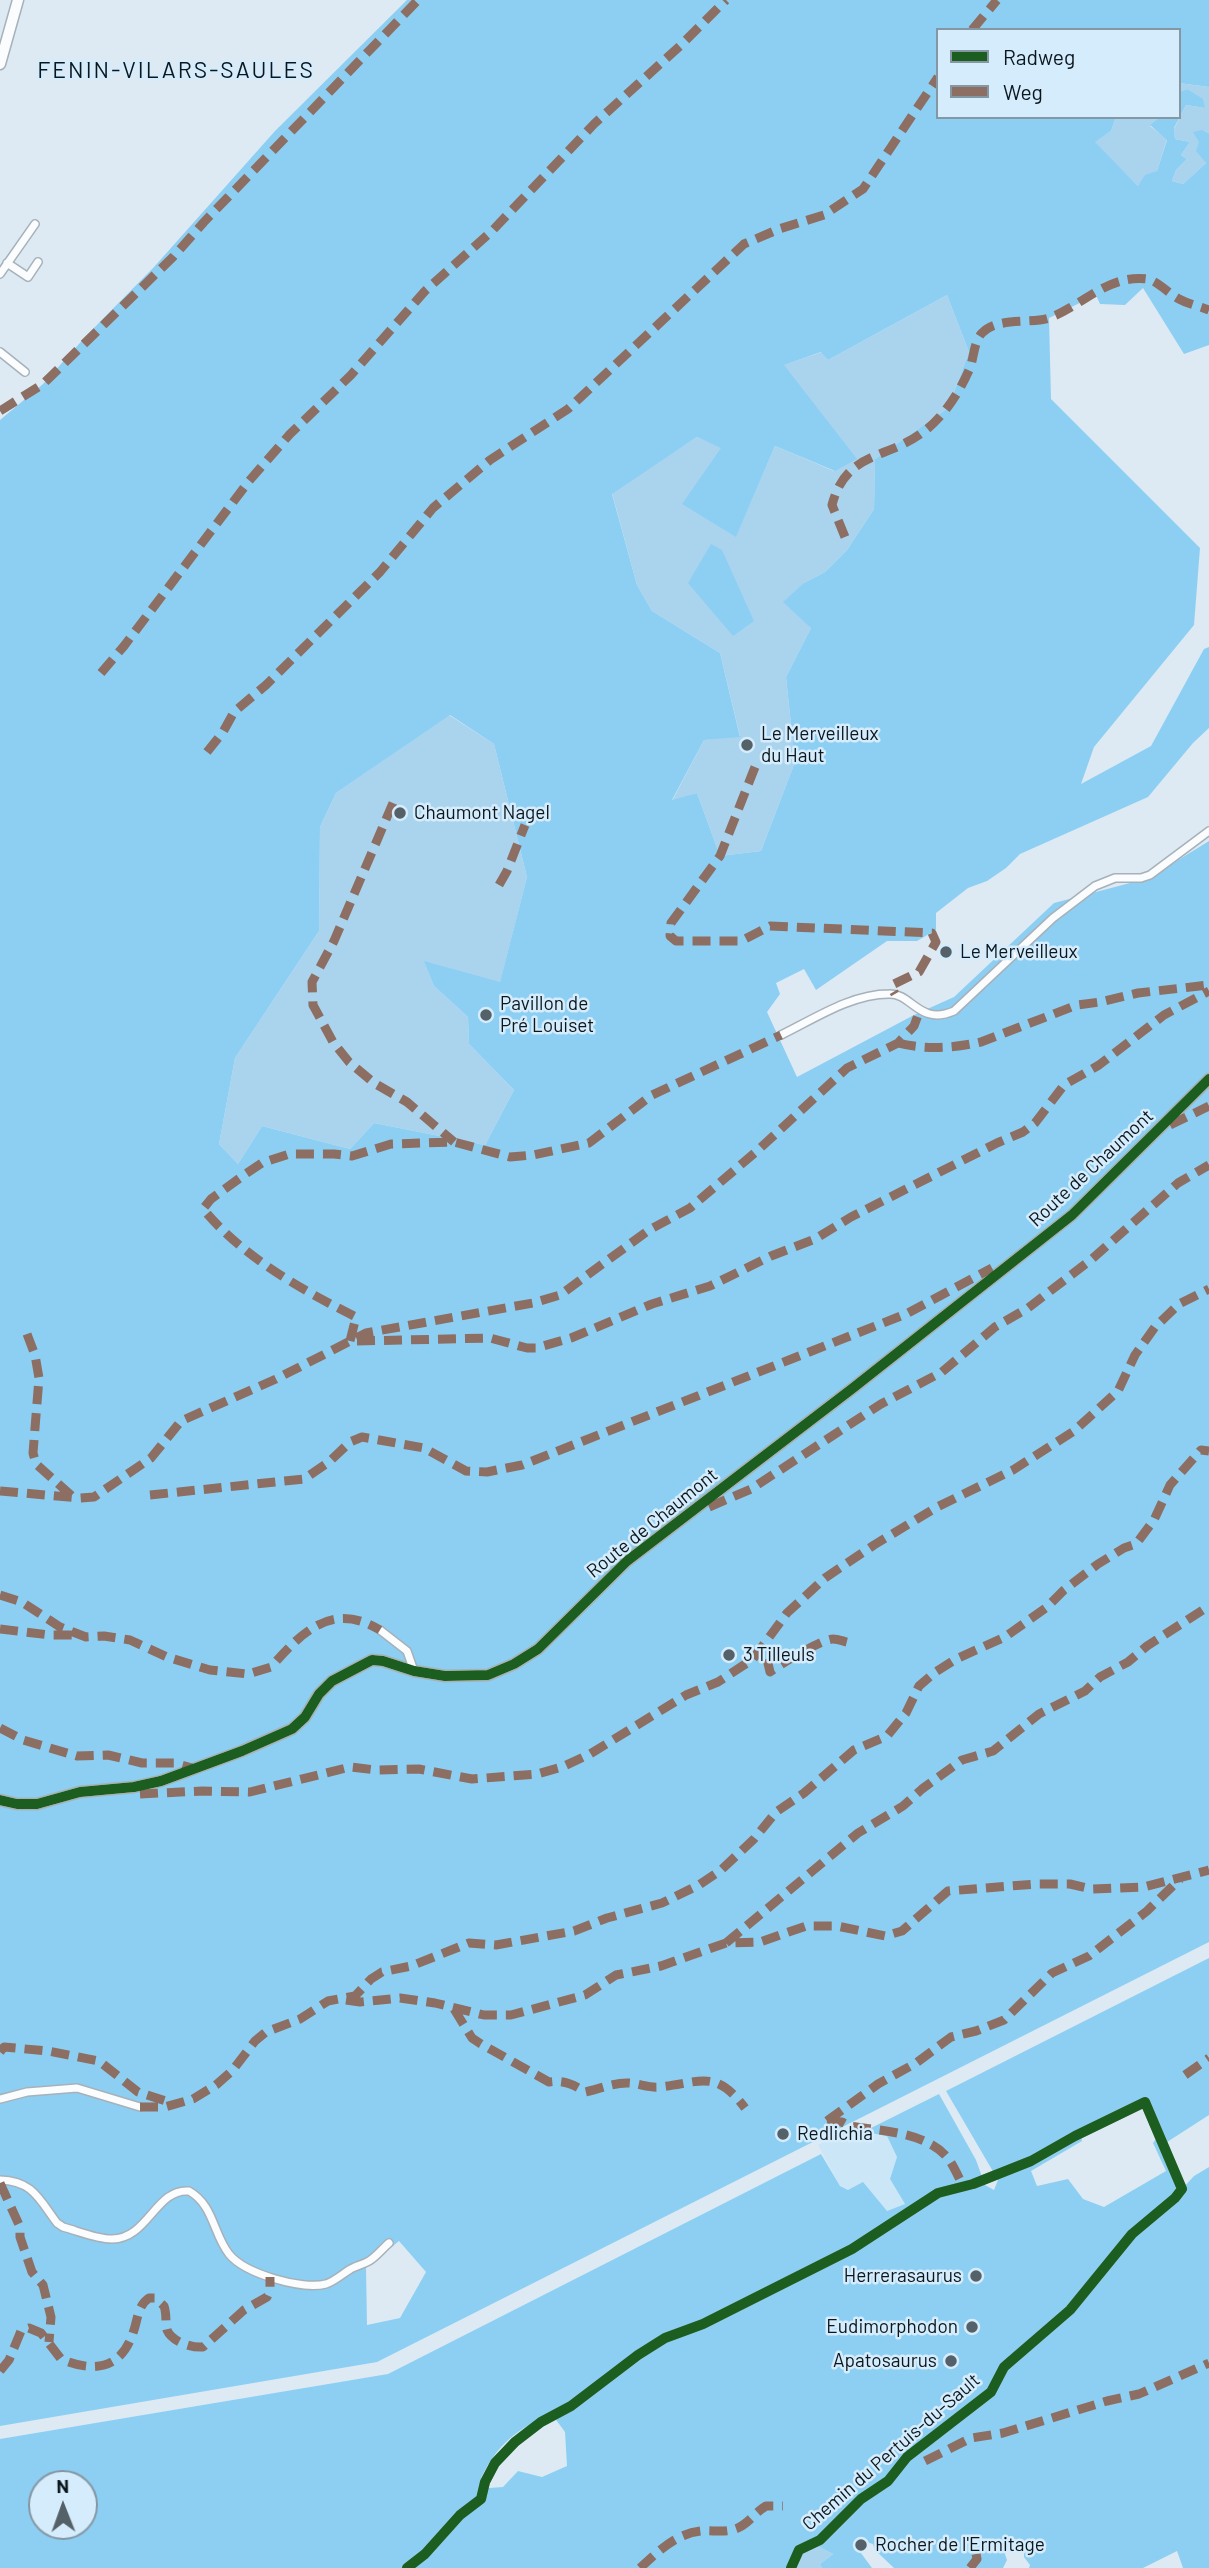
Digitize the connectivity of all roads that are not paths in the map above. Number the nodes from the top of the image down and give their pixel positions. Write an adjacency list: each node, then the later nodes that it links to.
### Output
1 (18, 0): 2 (street)
2 (0, 64)
3 (35, 224): 5 (street)
4 (38, 262): 5 (street)
5 (7, 263): 6 (street)
6 (0, 274)
7 (0, 352): 8 (street)
8 (24, 372)
9 (1209, 831): 10 (street)
10 (781, 1035)
11 (1209, 1079): 13 (street, Route de Chaumont)
12 (380, 1630): 13 (street)
13 (414, 1671): 14 (street, Route de Chaumont)
14 (0, 1800)
15 (0, 2099): 16 (street)
16 (139, 2106)
17 (0, 2180): 18 (street)
18 (389, 2243)
19 (407, 2568): 20 (street, Chemin du Pertuis-du-Sault)
20 (791, 2568)

